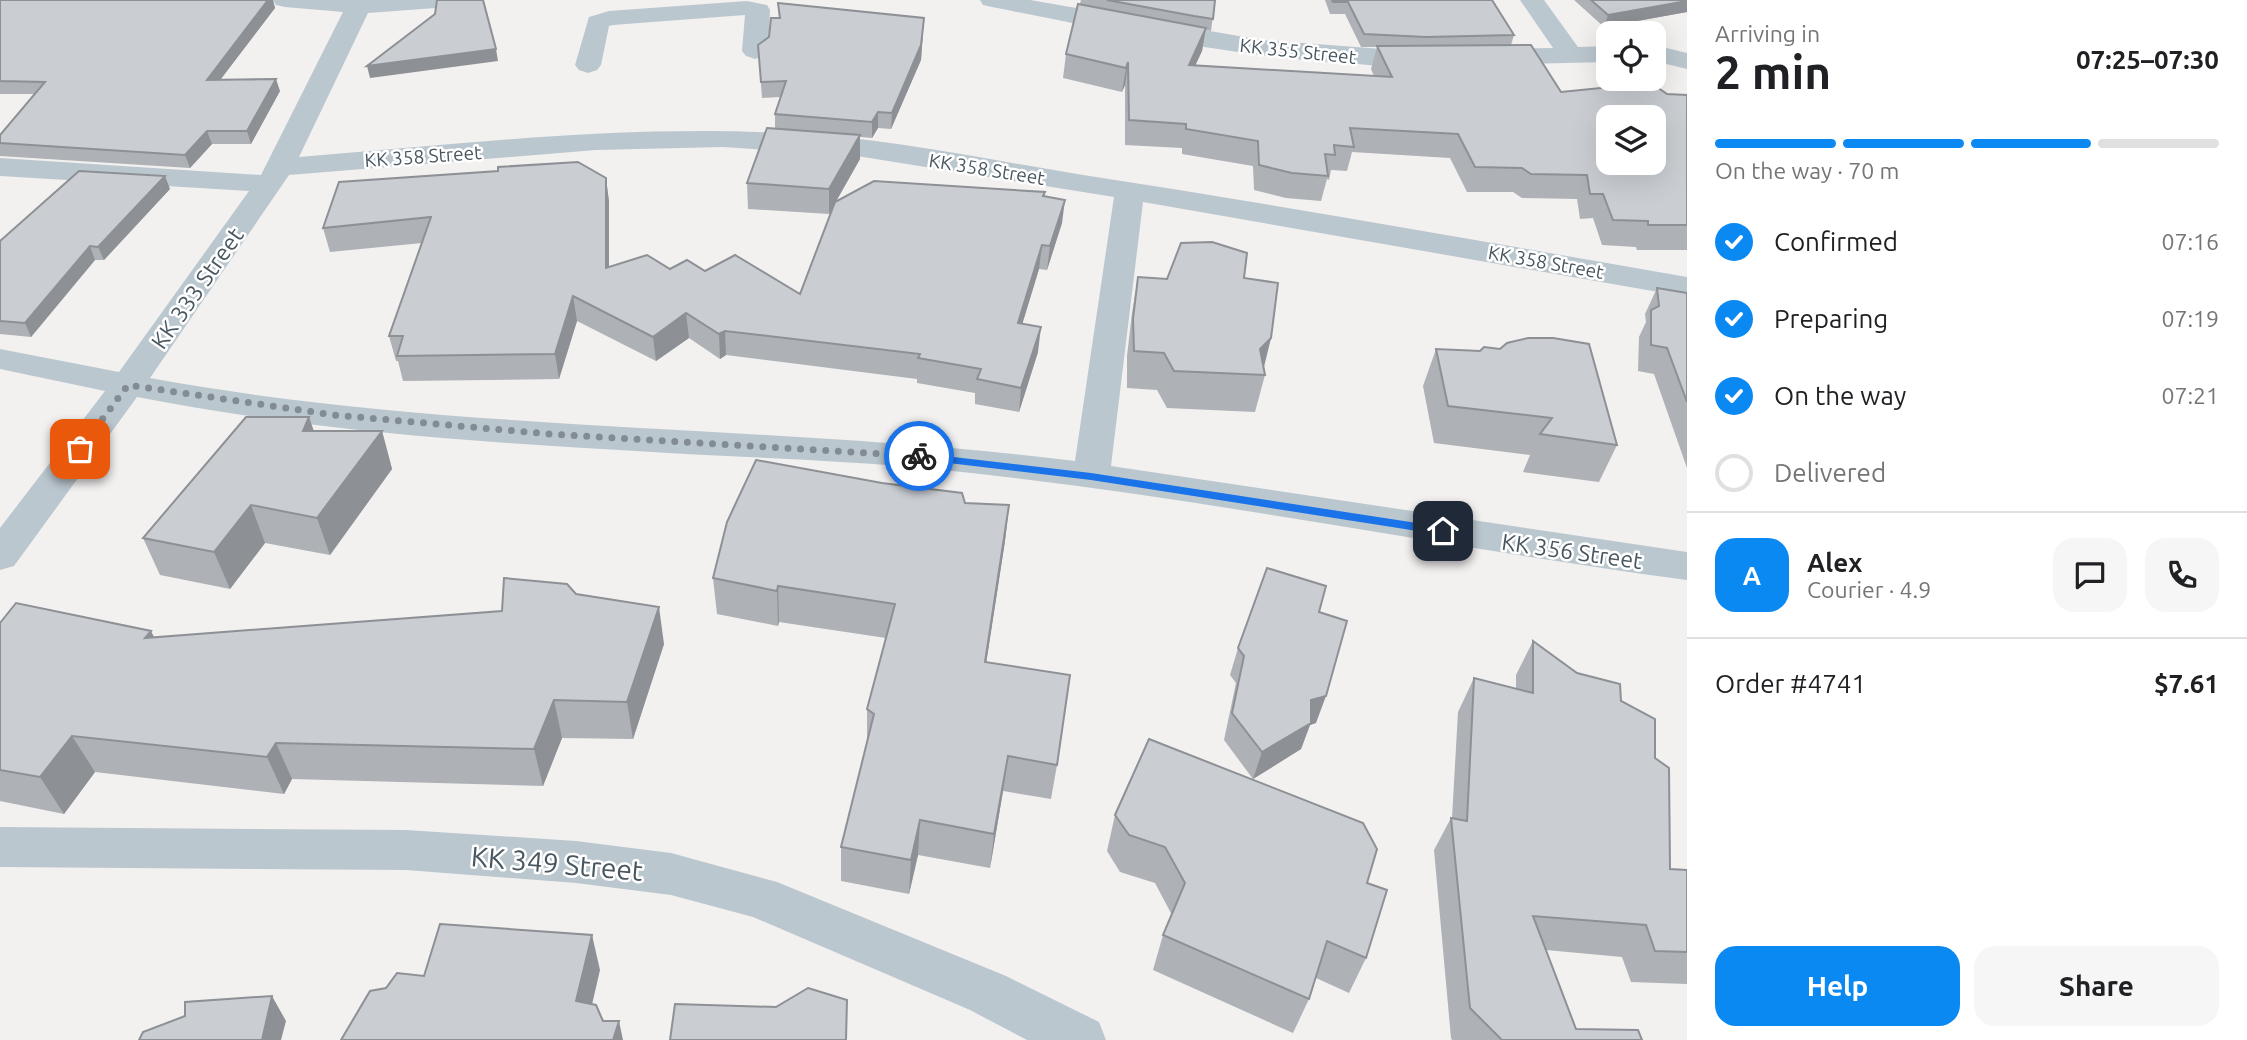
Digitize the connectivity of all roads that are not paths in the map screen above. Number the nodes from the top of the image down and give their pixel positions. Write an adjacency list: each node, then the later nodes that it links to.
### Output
1 (285, 0): 5 (street)
2 (449, 0): 5 (street)
3 (992, 0): 11 (street, KK 355 Street)
4 (1532, 0): 11 (street)
5 (360, 3): 16 (street, KK 333 Street)
6 (678, 6): 8 (street); 14 (street)
7 (1687, 48): 9 (street)
8 (755, 51)
9 (1666, 51)
10 (1596, 55): 11 (street, KK 355 Street)
11 (1570, 56)
12 (1666, 56): 13 (street)
13 (1687, 61)
14 (589, 65)
15 (0, 167): 16 (street, KK 358 Street)
16 (275, 175): 17 (street, KK 358 Street); 20 (street, KK 333 Street)
17 (1130, 191): 18 (street, KK 358 Street); 21 (street)
18 (1687, 288)
19 (0, 359): 20 (street, KK 356 Street)
20 (128, 385): 21 (street, KK 356 Street); 22 (street, KK 333 Street)
21 (1091, 477): 23 (street, KK 356 Street)
22 (0, 556)
23 (1687, 566)
24 (0, 847): 25 (street, KK 349 Street)
25 (1080, 1040)

